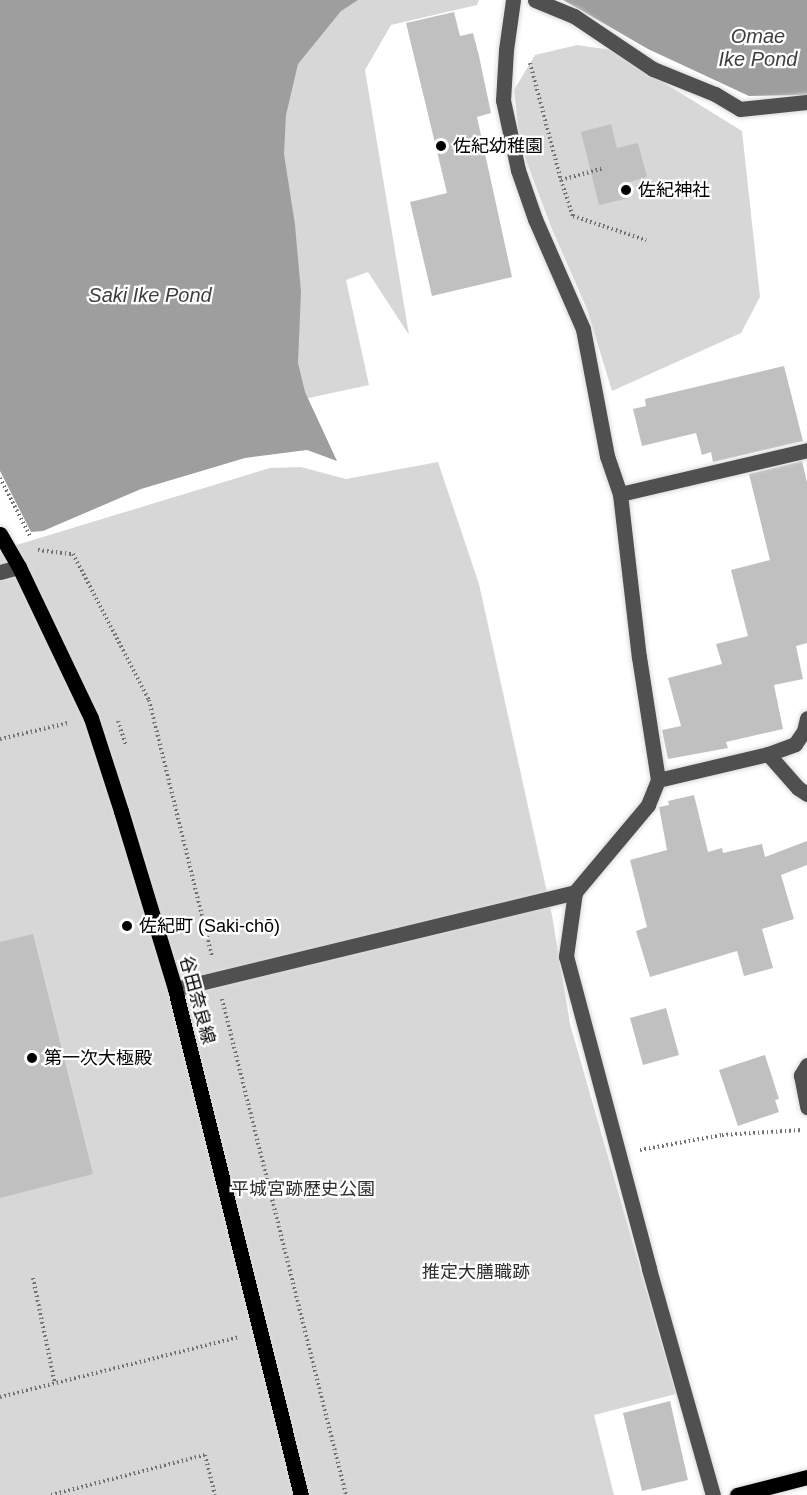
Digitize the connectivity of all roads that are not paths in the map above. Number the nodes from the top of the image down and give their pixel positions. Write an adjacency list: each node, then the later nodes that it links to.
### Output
1 (535, 0): 2 (street); 3 (street)
2 (513, 4): 5 (street)
3 (807, 102)
4 (807, 450): 5 (street)
5 (620, 494): 11 (street)
6 (0, 534): 7 (main road, 谷田奈良線)
7 (20, 567): 8 (street); 14 (main road, 谷田奈良線)
8 (0, 572)
9 (807, 718): 10 (street)
10 (768, 754): 11 (street); 12 (street)
11 (658, 780): 13 (street)
12 (807, 794)
13 (575, 892): 14 (street); 19 (street)
14 (175, 989): 18 (main road, 谷田奈良線)
15 (807, 1065): 16 (street)
16 (807, 1107)
17 (807, 1477): 20 (main road)
18 (301, 1495)
19 (713, 1495)
20 (737, 1495)

